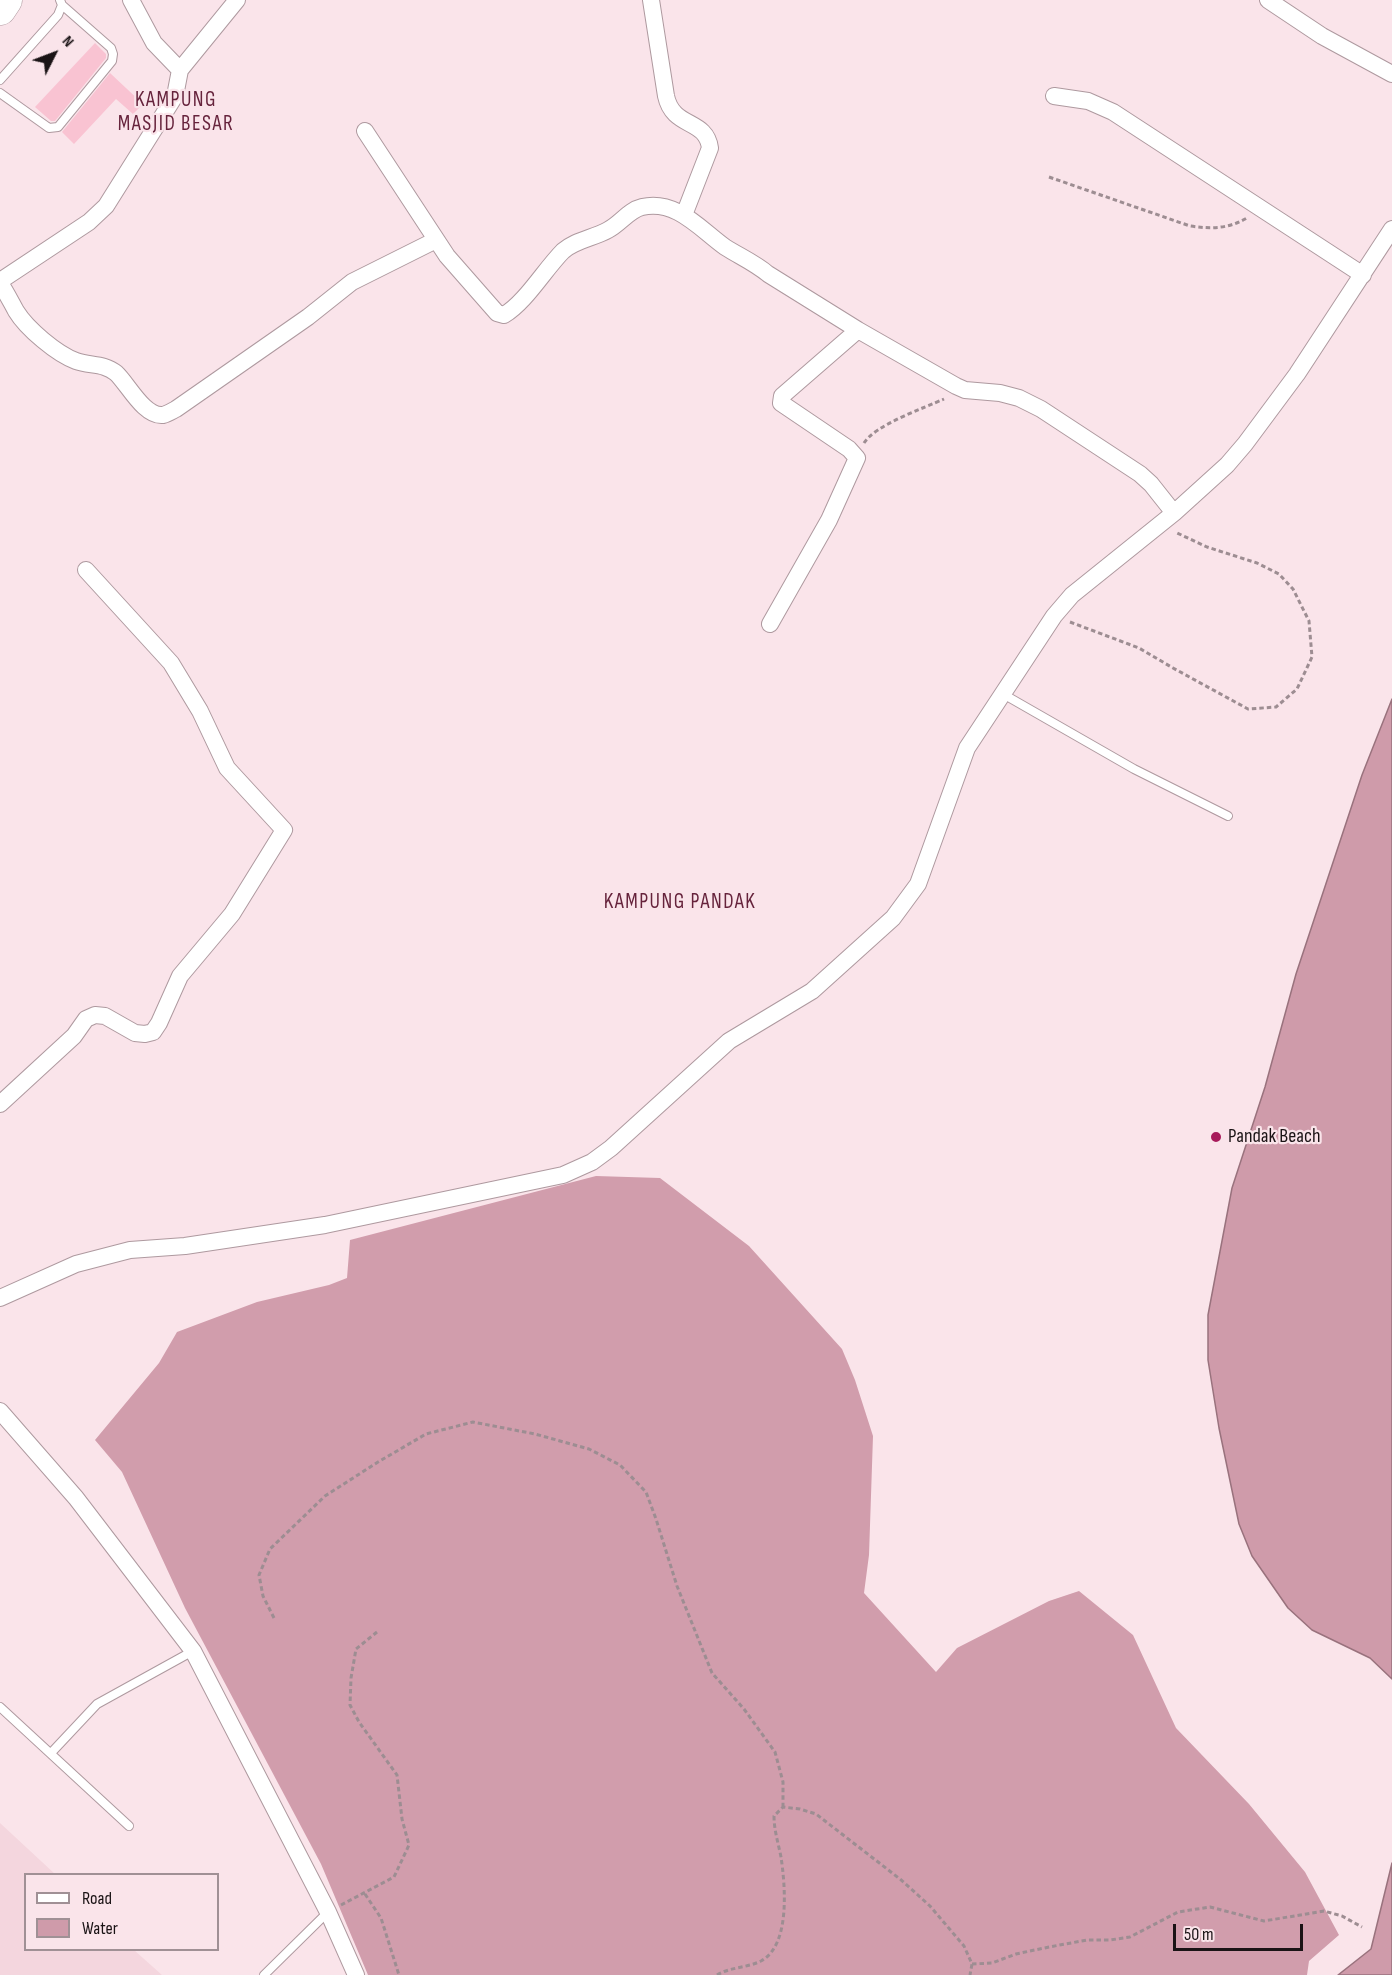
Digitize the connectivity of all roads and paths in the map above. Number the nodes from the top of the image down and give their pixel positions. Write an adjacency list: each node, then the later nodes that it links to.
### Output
1 (6, 0): 7 (highway)
2 (131, 0): 8 (street)
3 (237, 0): 8 (street)
4 (651, 0): 16 (street)
5 (1268, 0): 9 (street)
6 (61, 3): 10 (lane); 11 (lane)
7 (0, 9)
8 (180, 70): 20 (street)
9 (1392, 74)
10 (0, 80)
11 (0, 93)
12 (1054, 96): 15 (street)
13 (365, 131): 18 (street)
14 (1049, 177): 15 (path)
15 (1262, 208): 19 (street)
16 (684, 215): 18 (street); 21 (street)
17 (1392, 230): 19 (street)
18 (436, 240): 20 (street)
19 (1363, 276): 24 (street)
20 (0, 282)
21 (858, 330): 22 (street); 23 (street)
22 (965, 390): 23 (path); 24 (street)
23 (857, 458): 28 (street)
24 (1174, 513): 25 (street)
25 (1160, 526): 27 (street); 27 (path)
26 (86, 570): 31 (street)
27 (1054, 616): 29 (street)
28 (770, 624)
29 (1003, 694): 30 (lane); 32 (street)
30 (1228, 816)
31 (0, 1104)
32 (0, 1298)
33 (0, 1411): 36 (street)
34 (274, 1618): 39 (path)
35 (377, 1632): 41 (path)
36 (193, 1651): 38 (lane); 42 (street)
37 (0, 1707): 38 (lane)
38 (51, 1754): 40 (lane)
39 (783, 1807): 44 (path); 48 (path)
40 (129, 1826)
41 (365, 1894): 42 (path); 47 (path)
42 (328, 1912): 45 (lane); 46 (street)
43 (1362, 1927): 44 (path)
44 (972, 1964): 49 (path)
45 (264, 1975)
46 (356, 1975)
47 (399, 1975)
48 (717, 1975)
49 (970, 1975)

